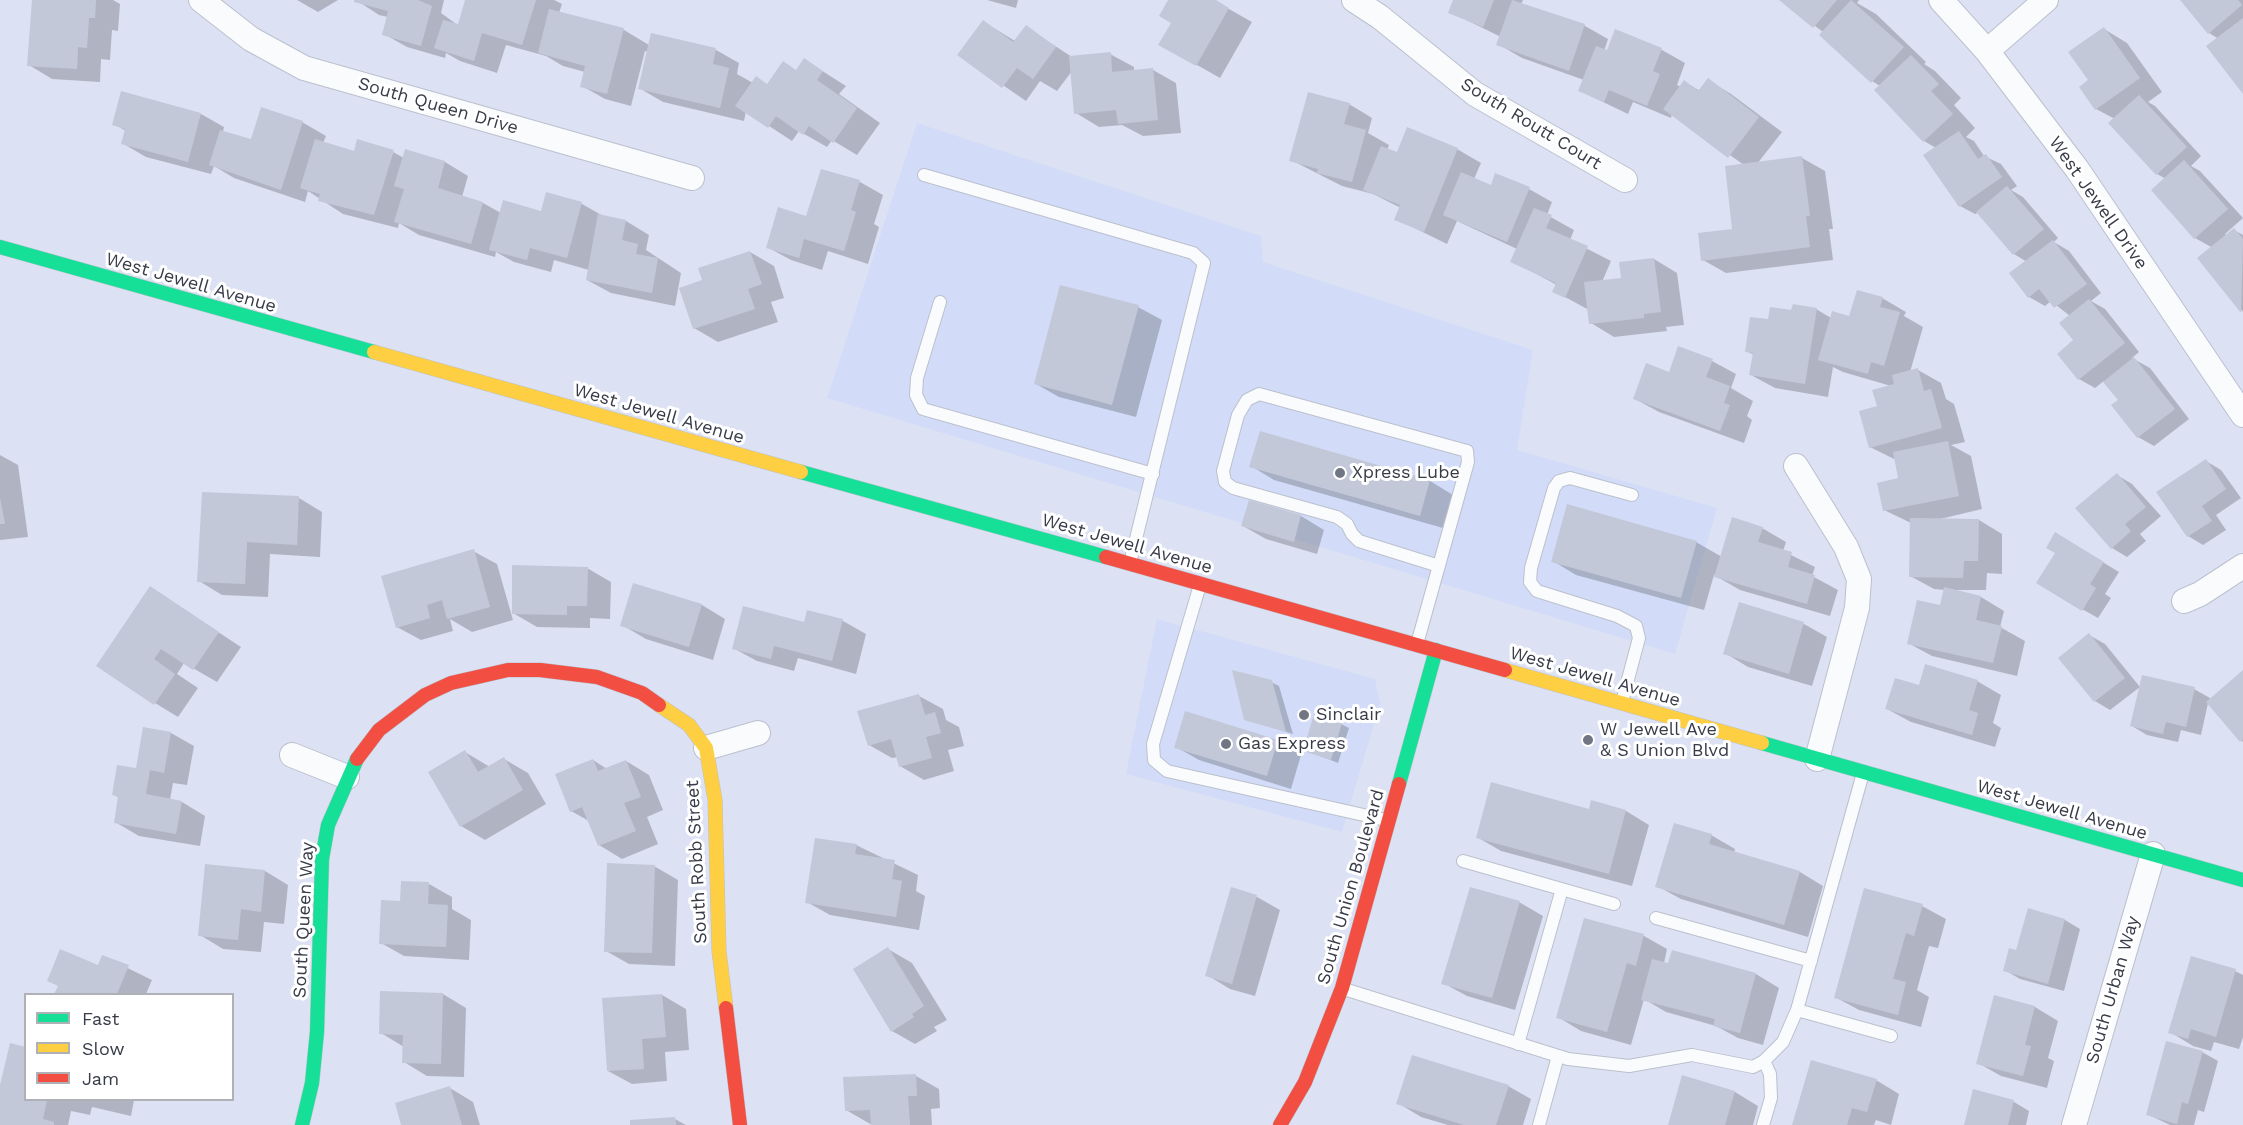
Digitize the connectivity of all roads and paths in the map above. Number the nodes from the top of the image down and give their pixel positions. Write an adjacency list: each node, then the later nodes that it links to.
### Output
1 (201, 0): 7 (street, South Queen Drive)
2 (1354, 0): 8 (street, South Routt Court)
3 (1941, 0): 5 (street, West Jewell Drive)
4 (2046, 0): 5 (street)
5 (1987, 51): 11 (street, West Jewell Drive)
6 (924, 175): 13 (lane)
7 (692, 178)
8 (1625, 180)
9 (0, 247): 15 (main road, West Jewell Avenue)
10 (940, 302): 13 (lane)
11 (2243, 415)
12 (1796, 466): 27 (street)
13 (1153, 474): 15 (lane)
14 (1632, 495): 23 (lane)
15 (1130, 564): 18 (main road, West Jewell Avenue)
16 (1438, 566): 16 (lane); 20 (lane)
17 (2243, 566): 19 (street)
18 (1200, 584): 20 (main road, West Jewell Avenue); 30 (lane)
19 (2184, 601)
20 (1416, 645): 21 (main road, West Jewell Avenue)
21 (1436, 650): 23 (main road, West Jewell Avenue); 30 (main road, South Union Boulevard)
22 (508, 670): 25 (main road, South Robb Street); 29 (main road, South Queen Way)
23 (1622, 703): 27 (main road, West Jewell Avenue)
24 (758, 733): 25 (street)
25 (706, 748): 45 (main road, South Robb Street)
26 (292, 755): 29 (street)
27 (1817, 759): 28 (main road, West Jewell Avenue)
28 (1863, 772): 31 (main road, West Jewell Avenue); 37 (lane)
29 (347, 777): 44 (main road, South Queen Way)
30 (1389, 821): 38 (main road, South Union Boulevard)
31 (2153, 854): 33 (main road, West Jewell Avenue); 49 (street, South Urban Way)
32 (1463, 861): 34 (lane)
33 (2243, 880)
34 (1562, 889): 35 (lane); 41 (lane)
35 (1614, 904)
36 (1656, 918): 37 (lane)
37 (1810, 961): 39 (lane)
38 (1342, 988): 41 (lane); 46 (main road, South Union Boulevard)
39 (1797, 1010): 40 (lane); 43 (lane)
40 (1890, 1036)
41 (1518, 1044): 42 (lane)
42 (1558, 1056): 43 (lane); 47 (lane)
43 (1764, 1061): 48 (lane)
44 (302, 1125)
45 (740, 1125)
46 (1280, 1125)
47 (1539, 1125)
48 (1763, 1125)
49 (2074, 1125)

